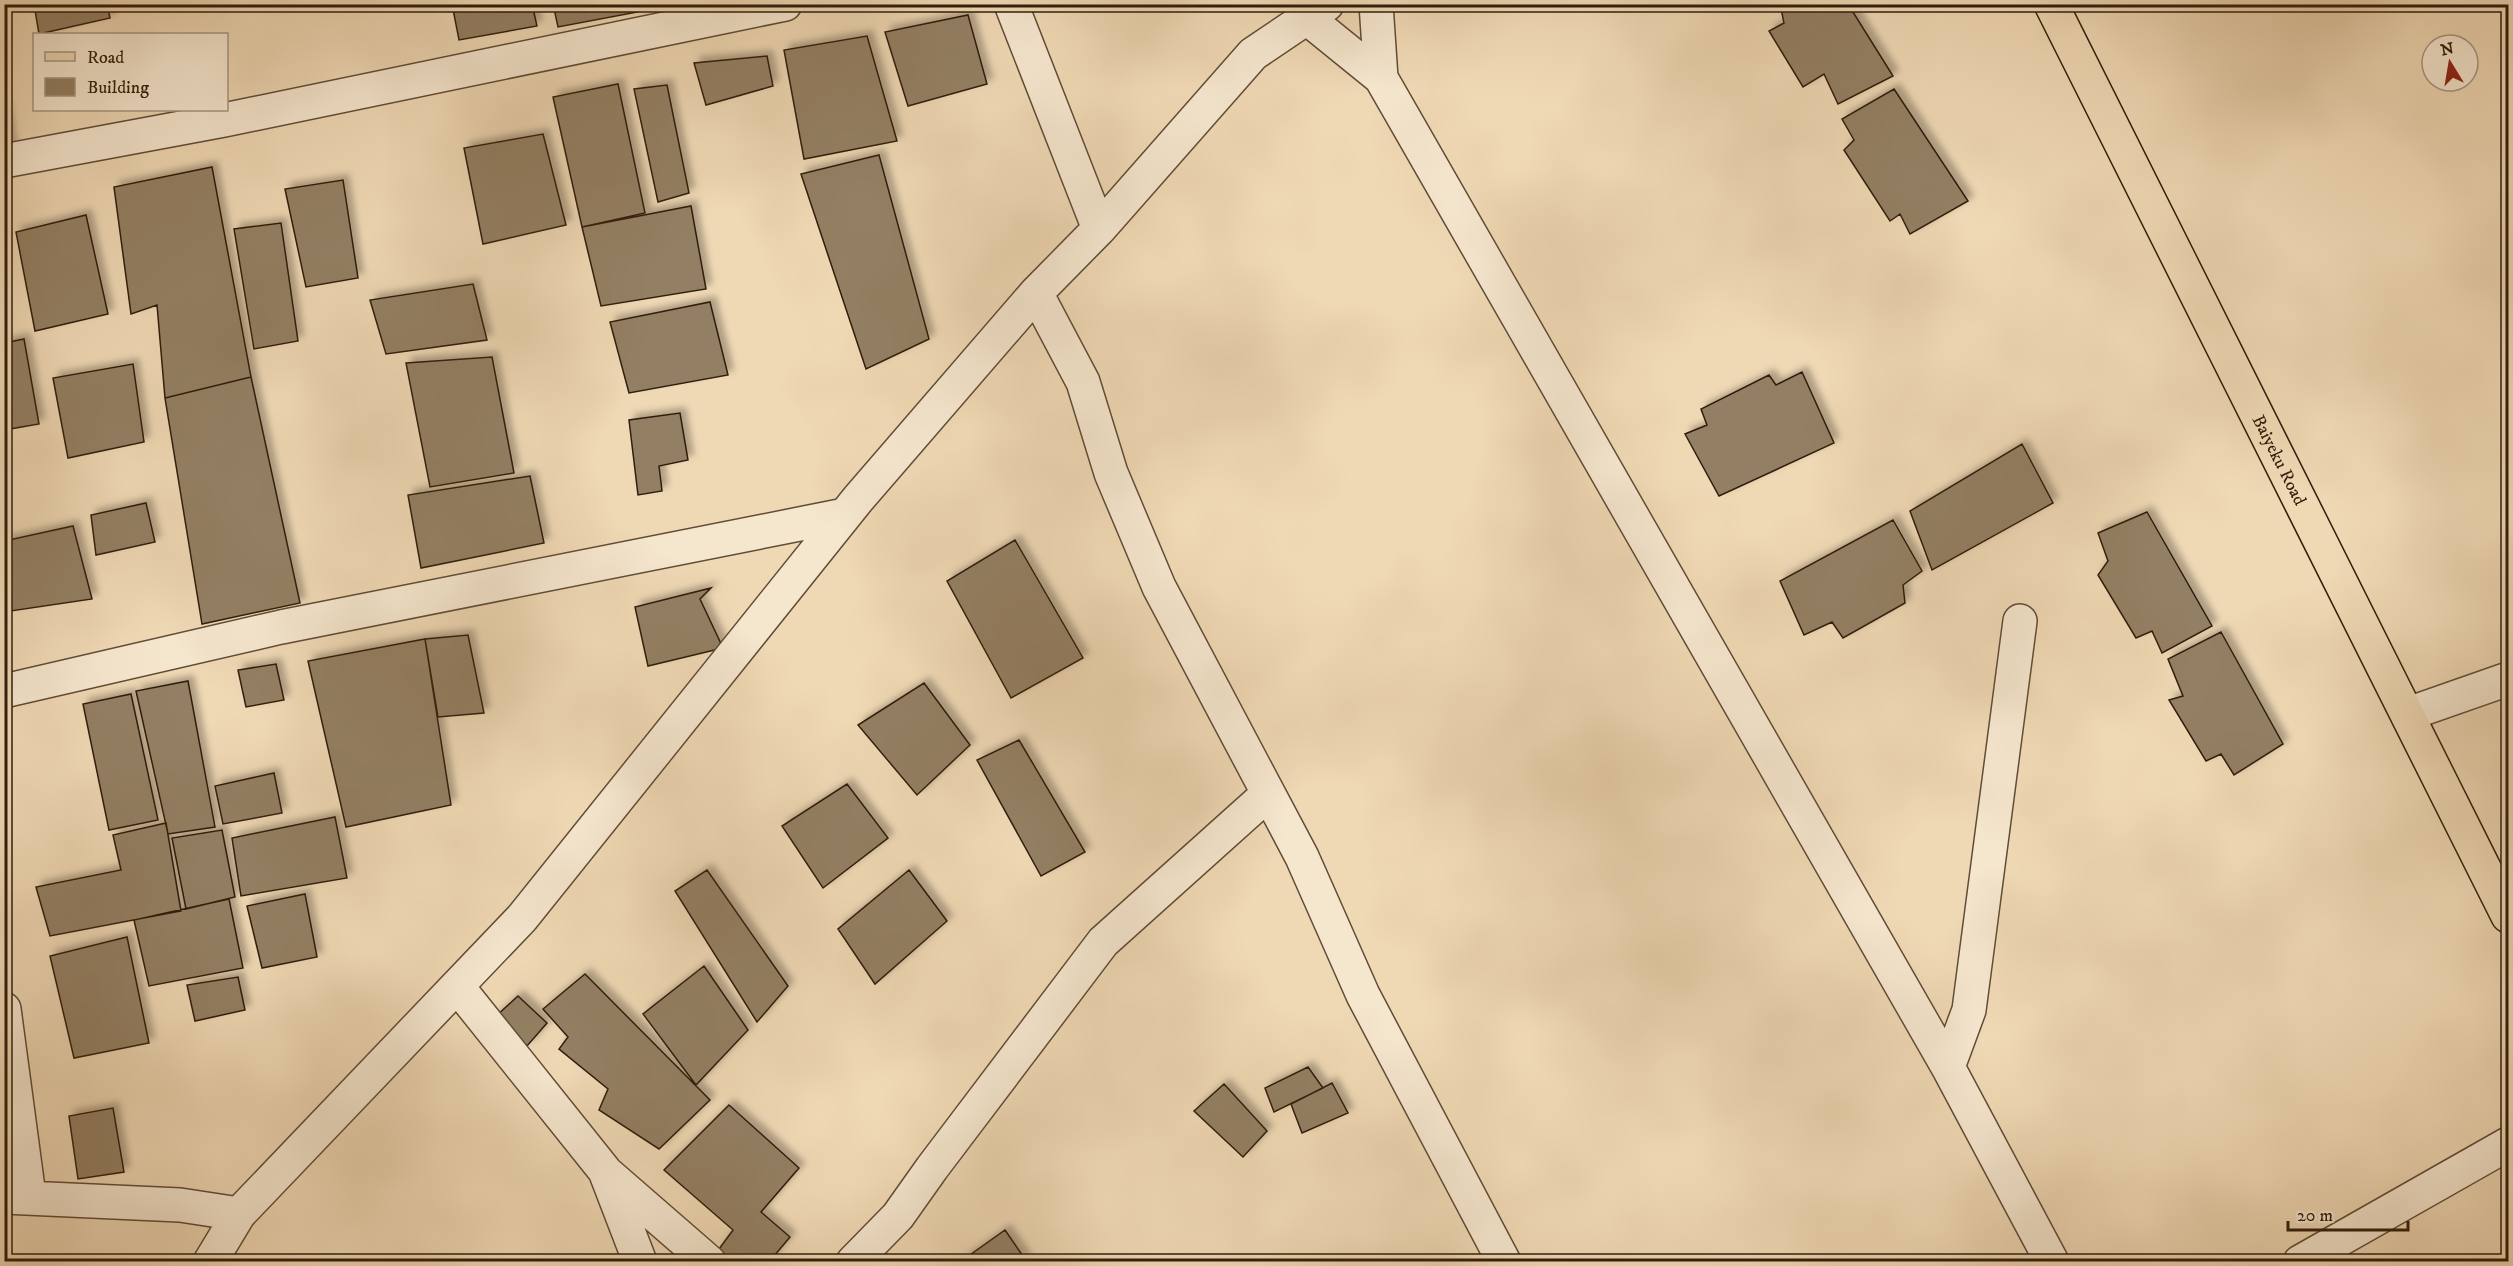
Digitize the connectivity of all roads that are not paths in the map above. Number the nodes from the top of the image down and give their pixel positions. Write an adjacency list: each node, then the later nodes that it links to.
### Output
1 (785, 4): 7 (street)
2 (1011, 4): 8 (street)
3 (1376, 4): 6 (street)
4 (2051, 4): 14 (main road, Baiyeku Road)
5 (1317, 11): 6 (street); 8 (street)
6 (1381, 78): 19 (street)
7 (4, 161)
8 (1099, 229): 9 (street)
9 (1036, 293): 10 (street); 15 (street)
10 (845, 515): 13 (street); 17 (street)
11 (2020, 621): 19 (street)
12 (2508, 680): 14 (street)
13 (4, 691)
14 (2408, 714): 16 (main road, Baiyeku Road)
15 (1268, 794): 27 (street); 28 (street)
16 (2508, 916)
17 (457, 986): 21 (street); 23 (street)
18 (4, 1010): 22 (street)
19 (1948, 1067): 29 (street)
20 (2508, 1144): 30 (street)
21 (604, 1171): 25 (street); 26 (street)
22 (17, 1196): 23 (street)
23 (239, 1214): 24 (street)
24 (210, 1262)
25 (640, 1262)
26 (710, 1262)
27 (853, 1262)
28 (1504, 1262)
29 (2052, 1262)
30 (2300, 1262)

